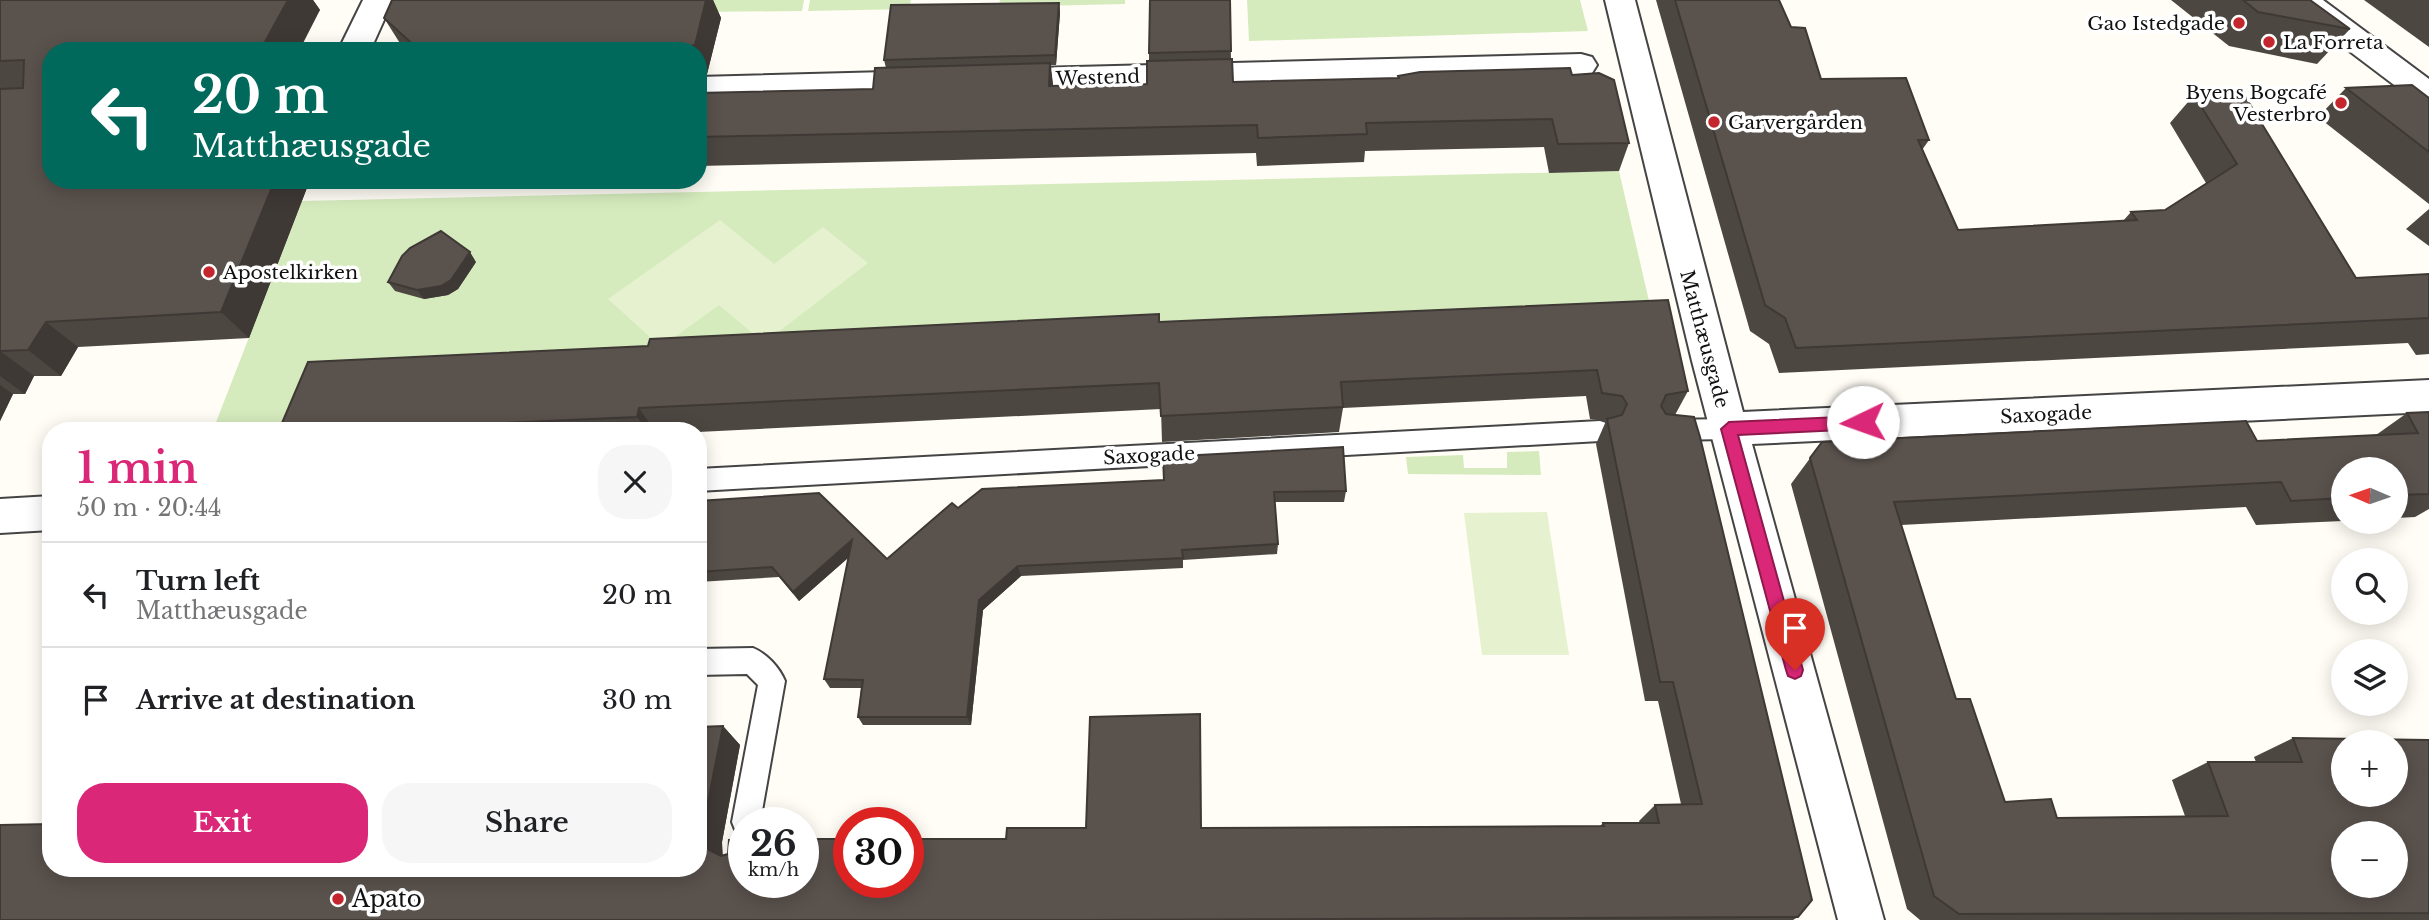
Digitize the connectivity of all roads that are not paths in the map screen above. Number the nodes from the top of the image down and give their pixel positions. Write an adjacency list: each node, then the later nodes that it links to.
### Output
1 (378, 0): 4 (street)
2 (1620, 0): 9 (street, Matthæusgade)
3 (2302, 0): 7 (street)
4 (358, 42)
5 (1581, 65): 6 (street, Westend)
6 (707, 88)
7 (2429, 95)
8 (2429, 396): 9 (street, Saxogade)
9 (1729, 429): 10 (lane, Saxogade); 17 (street, Matthæusgade)
10 (1662, 430)
11 (1600, 431): 12 (lane, Saxogade)
12 (707, 480)
13 (42, 514): 14 (street)
14 (0, 516)
15 (707, 662): 16 (lane)
16 (749, 807)
17 (1861, 920)

